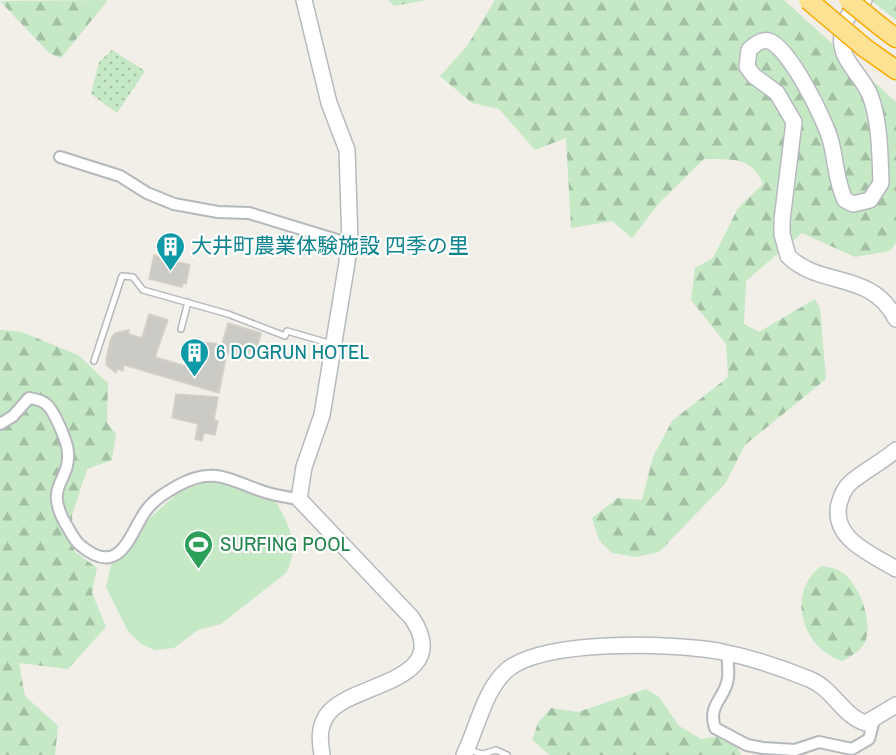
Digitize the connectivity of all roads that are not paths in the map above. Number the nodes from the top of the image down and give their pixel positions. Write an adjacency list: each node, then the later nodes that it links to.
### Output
1 (304, 0): 8 (street)
2 (808, 0): 6 (highway, bridge)
3 (848, 0): 5 (highway, bridge)
4 (864, 0): 10 (street)
5 (896, 38)
6 (896, 70)
7 (60, 157): 8 (street)
8 (350, 244): 12 (street)
9 (188, 302): 11 (lane); 12 (lane); 13 (lane)
10 (895, 312)
11 (181, 329)
12 (334, 344): 16 (street)
13 (94, 361)
14 (0, 424): 16 (street)
15 (896, 450): 17 (street)
16 (299, 499): 22 (street)
17 (896, 569)
18 (728, 653): 20 (street); 20 (street); 21 (street)
19 (896, 705): 20 (street)
20 (874, 720)
21 (465, 752): 23 (lane)
22 (322, 755)
23 (507, 755)

